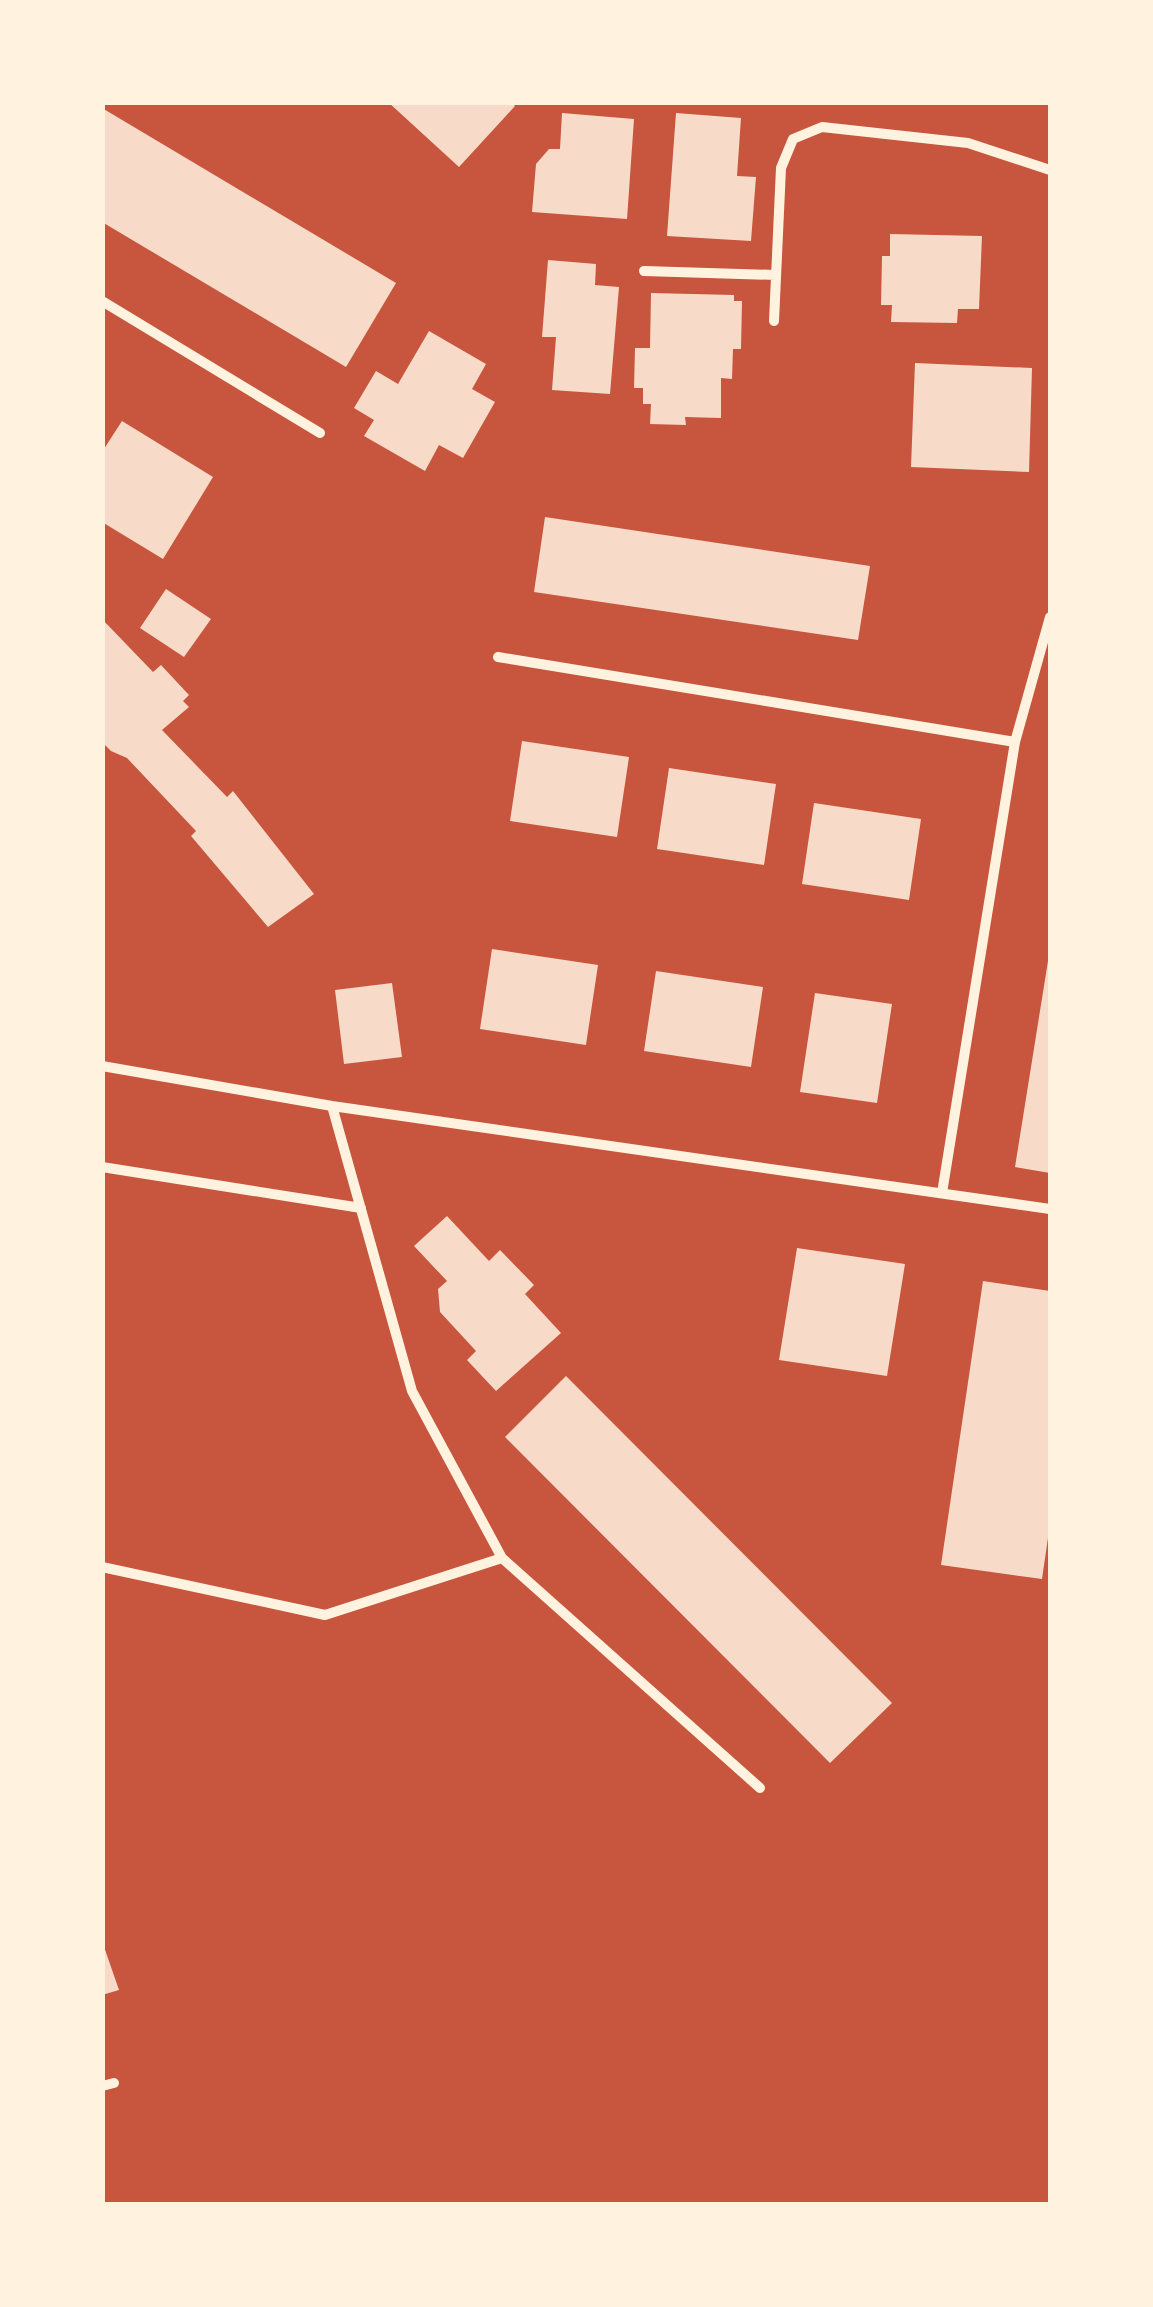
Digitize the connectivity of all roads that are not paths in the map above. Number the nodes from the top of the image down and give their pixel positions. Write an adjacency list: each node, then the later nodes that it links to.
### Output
1 (1050, 170): 3 (street)
2 (644, 271): 3 (street)
3 (776, 275): 5 (street)
4 (102, 300): 6 (street)
5 (774, 321)
6 (320, 433)
7 (1050, 618): 9 (street)
8 (498, 657): 9 (street)
9 (1015, 742): 13 (street)
10 (102, 1066): 11 (street)
11 (332, 1106): 13 (street); 14 (street)
12 (102, 1168): 14 (street)
13 (942, 1193): 15 (street)
14 (360, 1208): 16 (street)
15 (1050, 1210)
16 (502, 1558): 17 (street); 18 (street)
17 (102, 1567)
18 (760, 1788)

